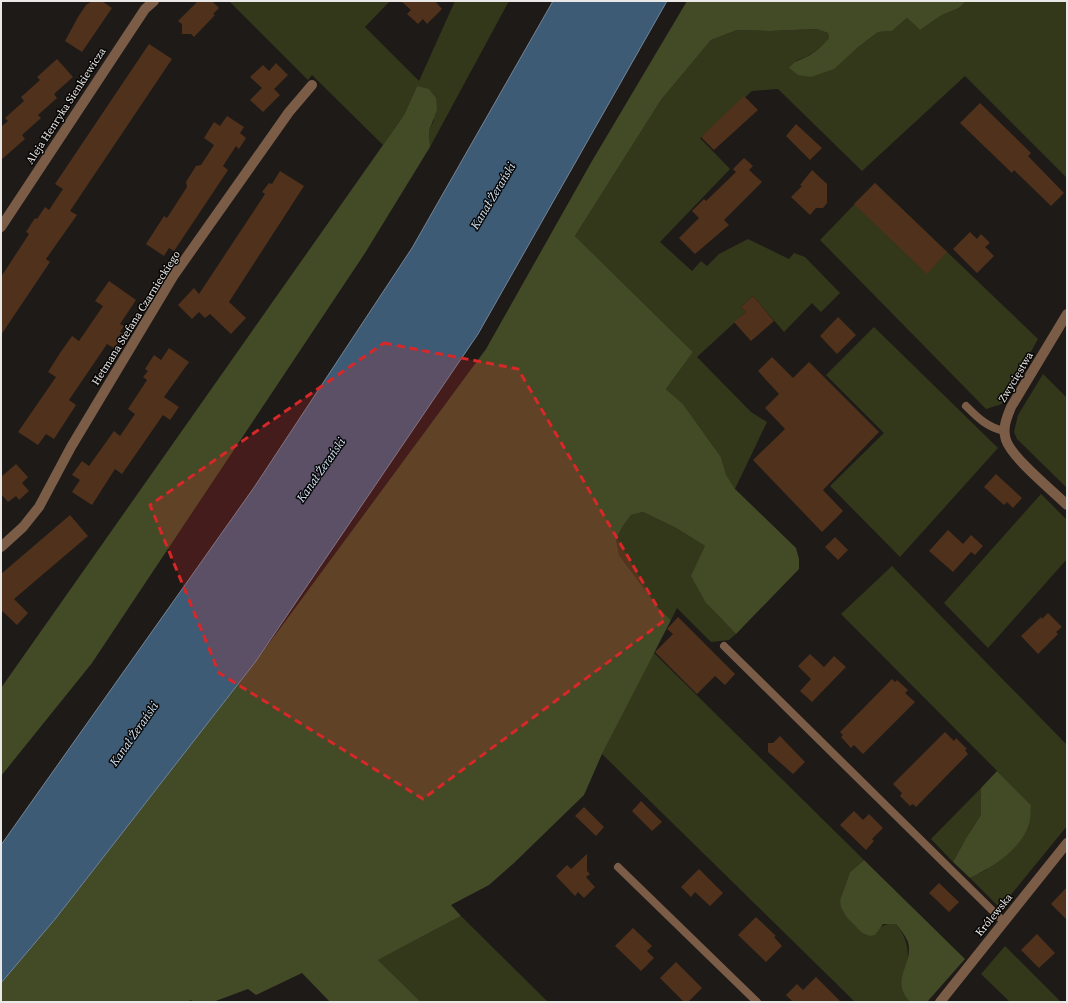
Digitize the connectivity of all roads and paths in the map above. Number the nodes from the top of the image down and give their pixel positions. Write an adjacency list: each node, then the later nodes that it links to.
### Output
1 (154, 1): 3 (street, Aleja Henryka Sienkiewicza)
2 (312, 85): 8 (street, Hetmana Stefana Czarnieckiego)
3 (1, 227)
4 (1067, 314): 6 (street, Zwycięstwa)
5 (966, 406): 6 (lane)
6 (1004, 431): 7 (street)
7 (1067, 505)
8 (1, 547)
9 (724, 646): 12 (lane)
10 (1067, 843): 12 (street, Królewska)
11 (618, 866): 13 (lane)
12 (1004, 921): 14 (street, Królewska)
13 (757, 1002)
14 (940, 1002)

